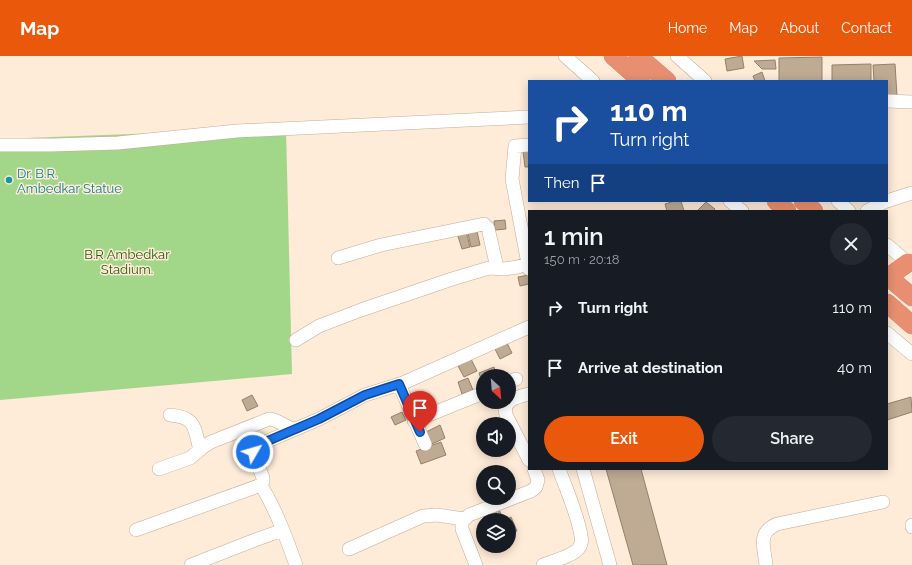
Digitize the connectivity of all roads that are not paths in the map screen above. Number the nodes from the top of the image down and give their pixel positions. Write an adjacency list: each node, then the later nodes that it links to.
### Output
1 (565, 56): 5 (street)
2 (613, 56): 4 (highway)
3 (678, 58): 7 (street)
4 (638, 67): 6 (highway)
5 (592, 80)
6 (665, 80)
7 (704, 80)
8 (888, 101): 9 (street)
9 (912, 102)
10 (528, 117): 12 (street)
11 (528, 144): 28 (street)
12 (0, 145)
13 (912, 193): 14 (street)
14 (888, 201)
15 (731, 202): 20 (street)
16 (777, 202): 21 (highway)
17 (804, 202): 22 (highway)
18 (839, 202): 23 (street)
19 (885, 202): 24 (street)
20 (741, 210)
21 (786, 210)
22 (813, 210)
23 (848, 210)
24 (869, 210)
25 (888, 246): 27 (street)
26 (338, 258): 29 (street)
27 (910, 265): 30 (highway)
28 (528, 266): 29 (street)
29 (497, 268): 37 (street)
30 (888, 276)
31 (888, 277): 32 (highway)
32 (912, 297)
33 (888, 304): 34 (highway)
34 (912, 325)
35 (528, 327): 39 (street)
36 (888, 334): 38 (street)
37 (296, 340)
38 (912, 354)
39 (399, 384): 43 (street); 44 (street)
40 (528, 394): 47 (street)
41 (476, 395): 43 (street)
42 (170, 415): 46 (street)
43 (414, 421): 45 (street)
44 (294, 429): 46 (street); 52 (street)
45 (425, 444)
46 (200, 450): 48 (street)
47 (528, 458)
48 (159, 469)
49 (534, 470): 54 (street)
50 (558, 470): 61 (street)
51 (583, 470): 62 (street)
52 (261, 485): 55 (street); 56 (street)
53 (883, 502): 63 (street)
54 (464, 519): 57 (street); 60 (street)
55 (136, 530)
56 (283, 530): 58 (street); 59 (street)
57 (349, 549)
58 (191, 565)
59 (296, 565)
60 (476, 565)
61 (543, 565)
62 (610, 565)
63 (766, 565)

